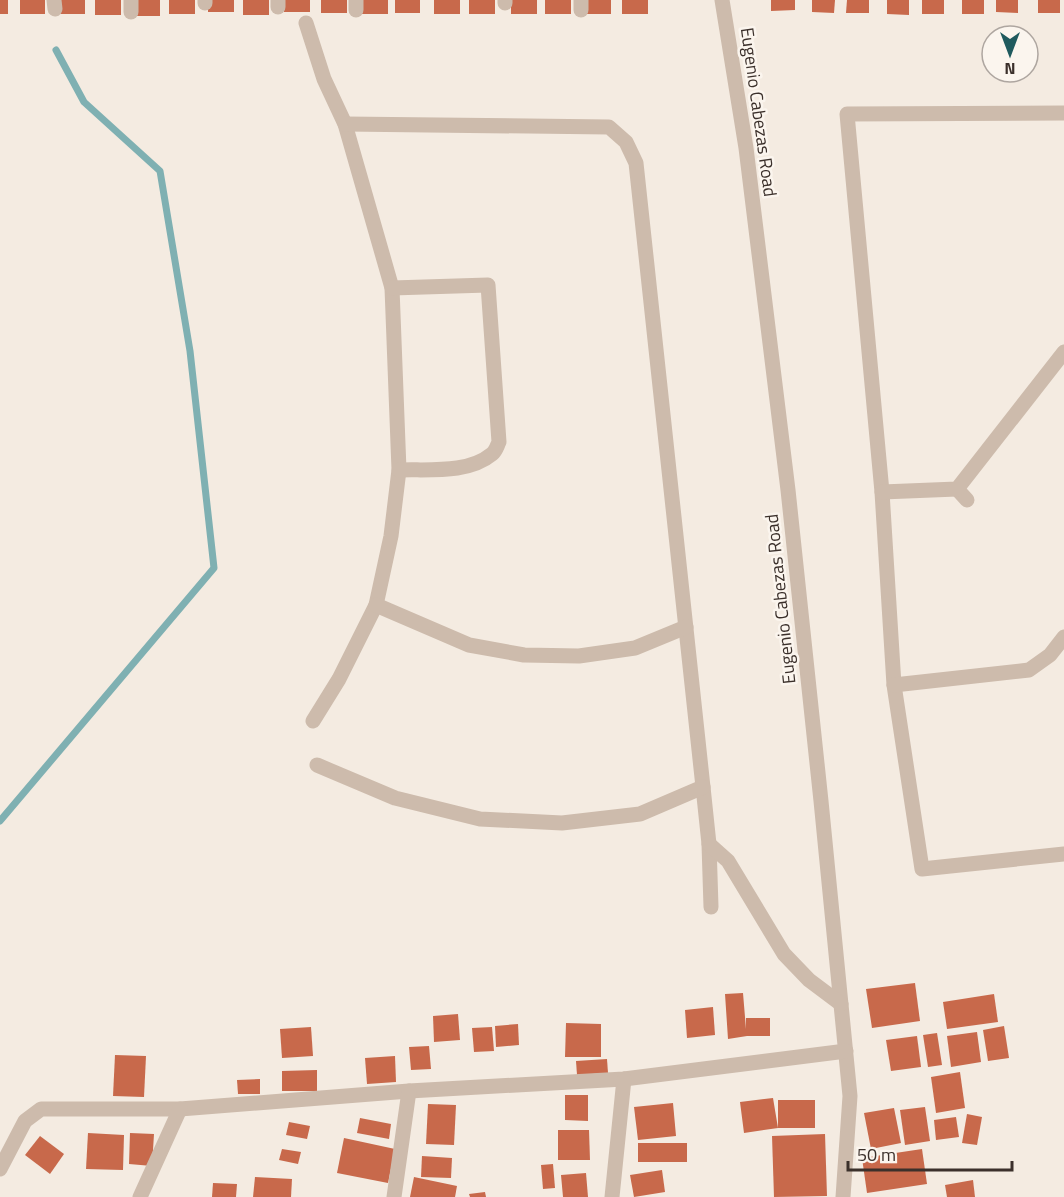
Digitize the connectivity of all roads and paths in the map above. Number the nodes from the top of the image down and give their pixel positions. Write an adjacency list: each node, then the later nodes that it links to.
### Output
1 (722, 0): 19 (street, Eugenio Cabezas Road)
2 (306, 23): 4 (street)
3 (1064, 113): 8 (street)
4 (345, 124): 5 (street); 10 (street)
5 (393, 288): 7 (street); 7 (street)
6 (1064, 352): 8 (street)
7 (399, 470): 9 (street)
8 (882, 492): 12 (street)
9 (376, 605): 10 (street); 13 (street)
10 (686, 627): 15 (street)
11 (1064, 637): 12 (street)
12 (894, 685): 17 (street)
13 (313, 721)
14 (317, 765): 15 (street)
15 (703, 787): 16 (street)
16 (708, 844): 18 (street); 19 (street)
17 (1064, 854)
18 (711, 907)
19 (841, 1004): 20 (street, Eugenio Cabezas Road)
20 (846, 1051): 21 (street); 28 (street, Eugenio Cabezas Road)
21 (624, 1079): 22 (street); 27 (street)
22 (409, 1091): 23 (street); 26 (street)
23 (180, 1109): 24 (street); 25 (street)
24 (0, 1169)
25 (140, 1197)
26 (394, 1197)
27 (612, 1197)
28 (843, 1197)

